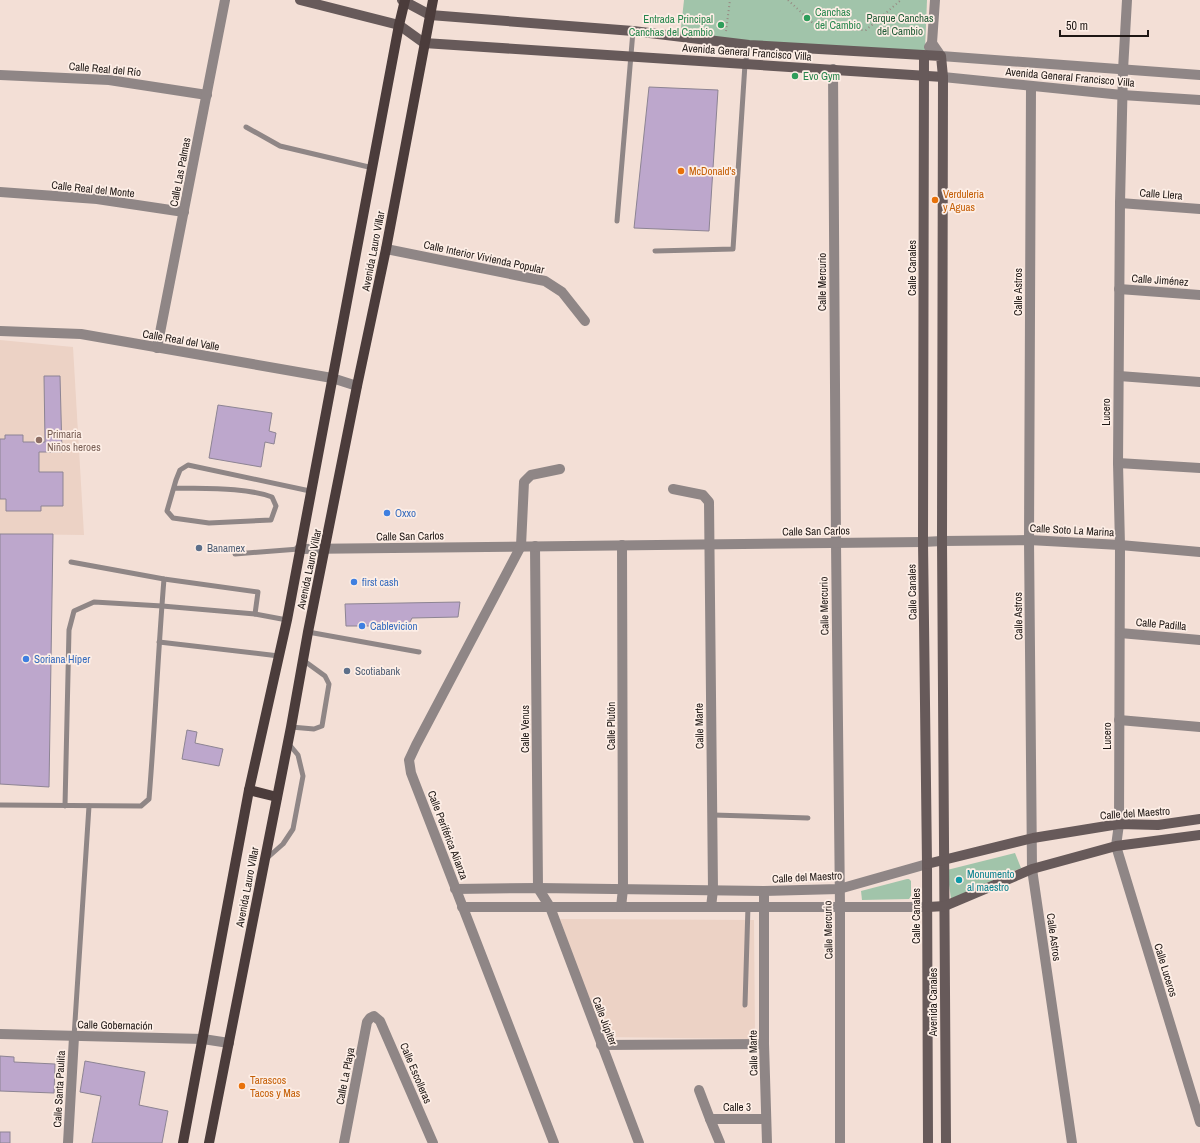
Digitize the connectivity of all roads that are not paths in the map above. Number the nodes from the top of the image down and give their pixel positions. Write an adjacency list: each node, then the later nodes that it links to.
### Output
1 (225, 0): 24 (street, Calle Las Palmas)
2 (300, 0): 8 (main road)
3 (404, 0): 7 (main road, Avenida General Francisco Villa); 8 (main road, Avenida Lauro Villar)
4 (433, 0): 7 (main road, Avenida Lauro Villar)
5 (935, 0): 11 (street)
6 (1127, 0): 18 (street, Lucero)
7 (430, 15): 9 (main road, Avenida General Francisco Villa); 10 (main road, Avenida Lauro Villar)
8 (399, 25): 10 (main road); 28 (main road, Avenida Lauro Villar)
9 (633, 31): 12 (main road, Avenida General Francisco Villa); 13 (lane)
10 (424, 43): 13 (main road, Avenida General Francisco Villa); 34 (main road, Avenida Lauro Villar)
11 (932, 43): 14 (street); 15 (street)
12 (749, 44): 14 (main road, Avenida General Francisco Villa); 16 (lane)
13 (632, 56): 16 (main road, Avenida General Francisco Villa); 33 (lane)
14 (924, 56): 15 (main road, Avenida General Francisco Villa); 21 (main road, Calle Canales)
15 (941, 56): 18 (street, Avenida General Francisco Villa); 22 (main road)
16 (745, 64): 17 (main road, Avenida General Francisco Villa); 35 (lane)
17 (833, 69): 21 (main road, Avenida General Francisco Villa); 54 (street, Calle Mercurio)
18 (1123, 70): 20 (street, Avenida General Francisco Villa); 25 (street, Lucero)
19 (0, 75): 24 (street, Calle Real del Río)
20 (1200, 75)
21 (924, 76): 22 (main road, Avenida General Francisco Villa); 53 (main road, Calle Canales)
22 (943, 77): 23 (street, Avenida General Francisco Villa); 52 (main road)
23 (1031, 86): 25 (street, Avenida General Francisco Villa); 51 (street, Calle Astros)
24 (207, 95): 32 (street, Calle Las Palmas)
25 (1122, 95): 26 (street, Avenida General Francisco Villa); 30 (street, Lucero)
26 (1200, 100)
27 (246, 126): 28 (lane)
28 (372, 168): 42 (main road, Avenida Lauro Villar)
29 (0, 192): 32 (street, Calle Real del Monte)
30 (1120, 203): 31 (street, Calle Llera); 36 (street, Lucero)
31 (1200, 209)
32 (184, 212): 40 (street, Calle Las Palmas)
33 (617, 221)
34 (386, 249): 38 (street, Calle Interior Vivienda Popular); 44 (main road, Avenida Lauro Villar)
35 (655, 251)
36 (1119, 289): 37 (street, Calle Jiménez); 41 (street, Lucero)
37 (1200, 295)
38 (585, 321)
39 (0, 331): 40 (street, Calle Real del Valle)
40 (157, 348): 42 (street, Calle Real del Valle)
41 (1119, 376): 43 (street); 45 (street, Lucero)
42 (332, 378): 44 (street, Calle Real del Valle); 50 (main road, Avenida Lauro Villar)
43 (1200, 382)
44 (357, 386): 61 (main road, Avenida Lauro Villar)
45 (1118, 463): 46 (street); 57 (street, Lucero)
46 (1200, 468)
47 (560, 469): 58 (street)
48 (174, 488): 48 (lane); 50 (lane)
49 (673, 489): 55 (street)
50 (310, 491): 60 (main road, Avenida Lauro Villar)
51 (1029, 540): 52 (street, Calle Soto La Marina); 57 (street, Calle Soto La Marina); 90 (street, Calle Astros)
52 (942, 541): 53 (street, Calle Soto La Marina); 93 (main road)
53 (923, 542): 54 (street, Calle San Carlos); 94 (main road, Calle Canales)
54 (836, 543): 55 (street, Calle San Carlos); 99 (street, Calle Mercurio)
55 (709, 544): 56 (street, Calle San Carlos); 85 (street, Calle Marte)
56 (622, 545): 59 (street, Calle San Carlos); 98 (street, Calle Plutón)
57 (1120, 545): 62 (street, Calle Soto La Marina); 70 (street, Lucero)
58 (521, 546): 59 (street, Calle San Carlos); 61 (street, Calle San Carlos); 97 (street, Calle Periférica Alianza)
59 (535, 546): 96 (street, Calle Venus)
60 (299, 549): 61 (street, Calle San Carlos); 63 (lane); 68 (main road, Avenida Lauro Villar)
61 (325, 549): 69 (main road, Avenida Lauro Villar)
62 (1200, 552)
63 (235, 554)
64 (71, 562): 65 (lane)
65 (164, 579): 66 (lane); 67 (lane)
66 (162, 606): 67 (lane); 72 (lane); 83 (lane)
67 (255, 614): 68 (lane)
68 (287, 620): 74 (main road, Avenida Lauro Villar)
69 (308, 632): 73 (lane); 75 (main road, Avenida Lauro Villar)
70 (1120, 633): 71 (street, Calle Padilla); 76 (street, Lucero)
71 (1200, 640)
72 (159, 642): 74 (lane); 84 (lane)
73 (419, 652)
74 (279, 656): 80 (main road, Avenida Lauro Villar)
75 (303, 660): 78 (main road, Avenida Lauro Villar); 78 (lane)
76 (1120, 720): 77 (street); 88 (street, Lucero)
77 (1200, 726)
78 (291, 727): 79 (main road, Avenida Lauro Villar)
79 (288, 742): 81 (main road, Avenida Lauro Villar); 92 (lane)
80 (250, 790): 81 (main road); 115 (main road, Avenida Lauro Villar)
81 (277, 797): 92 (main road, Avenida Lauro Villar)
82 (0, 805): 83 (lane)
83 (65, 806): 84 (lane)
84 (89, 806): 114 (lane)
85 (713, 815): 86 (lane); 100 (street, Calle Marte)
86 (808, 818)
87 (1200, 819): 88 (main road, Calle del Maestro)
88 (1119, 824): 90 (main road, Calle del Maestro); 91 (street, Calle Luceros)
89 (1200, 836): 91 (main road)
90 (1033, 838): 93 (main road, Calle del Maestro); 95 (street, Calle Astros)
91 (1116, 846): 95 (main road); 122 (street, Calle Luceros)
92 (264, 861): 116 (main road, Avenida Lauro Villar)
93 (943, 861): 94 (main road, Calle del Maestro); 106 (main road, Avenida Canales)
94 (927, 864): 99 (street, Calle del Maestro); 109 (main road, Calle Canales)
95 (1032, 869): 106 (main road); 135 (street, Calle Astros)
96 (538, 888): 97 (street, Calle del Maestro); 98 (street, Calle del Maestro); 110 (street)
97 (455, 889): 102 (street, Calle Periférica Alianza)
98 (623, 889): 100 (street, Calle del Maestro); 107 (street, Calle Plutón)
99 (839, 889): 101 (street, Calle del Maestro); 105 (street, Calle Mercurio)
100 (713, 890): 101 (street, Calle del Maestro); 108 (street, Calle Marte)
101 (764, 891): 104 (street, Calle Marte)
102 (462, 906): 110 (street); 128 (street, Calle Periférica Alianza)
103 (748, 906): 104 (street); 108 (street); 111 (lane)
104 (764, 906): 105 (street); 117 (street, Calle Marte)
105 (840, 906): 109 (street); 132 (street, Calle Mercurio)
106 (945, 906): 109 (main road); 134 (main road, Avenida Canales)
107 (621, 907): 108 (street); 110 (street)
108 (711, 907)
109 (928, 907): 133 (main road, Calle Canales)
110 (550, 908): 118 (street, Calle Júpiter)
111 (745, 1005)
112 (374, 1016): 126 (street, Calle La Playa); 127 (street, Calle Escolleras)
113 (0, 1034): 114 (street, Calle Gobernación)
114 (74, 1037): 115 (street, Calle Gobernación); 123 (street, Calle Santa Paulita)
115 (203, 1039): 116 (street, Calle Gobernación); 124 (main road, Avenida Lauro Villar)
116 (229, 1043): 125 (main road, Avenida Lauro Villar)
117 (764, 1044): 118 (street); 121 (street, Calle Marte)
118 (601, 1045): 129 (street, Calle Júpiter)
119 (699, 1090): 120 (street)
120 (710, 1119): 121 (street, Calle 3); 130 (street, Calle 3)
121 (766, 1119): 131 (street, Calle Marte)
122 (1200, 1122)
123 (68, 1143)
124 (183, 1143)
125 (209, 1143)
126 (344, 1143)
127 (432, 1143)
128 (554, 1143)
129 (639, 1143)
130 (720, 1143)
131 (767, 1143)
132 (840, 1143)
133 (928, 1143)
134 (946, 1143)
135 (1072, 1143)

